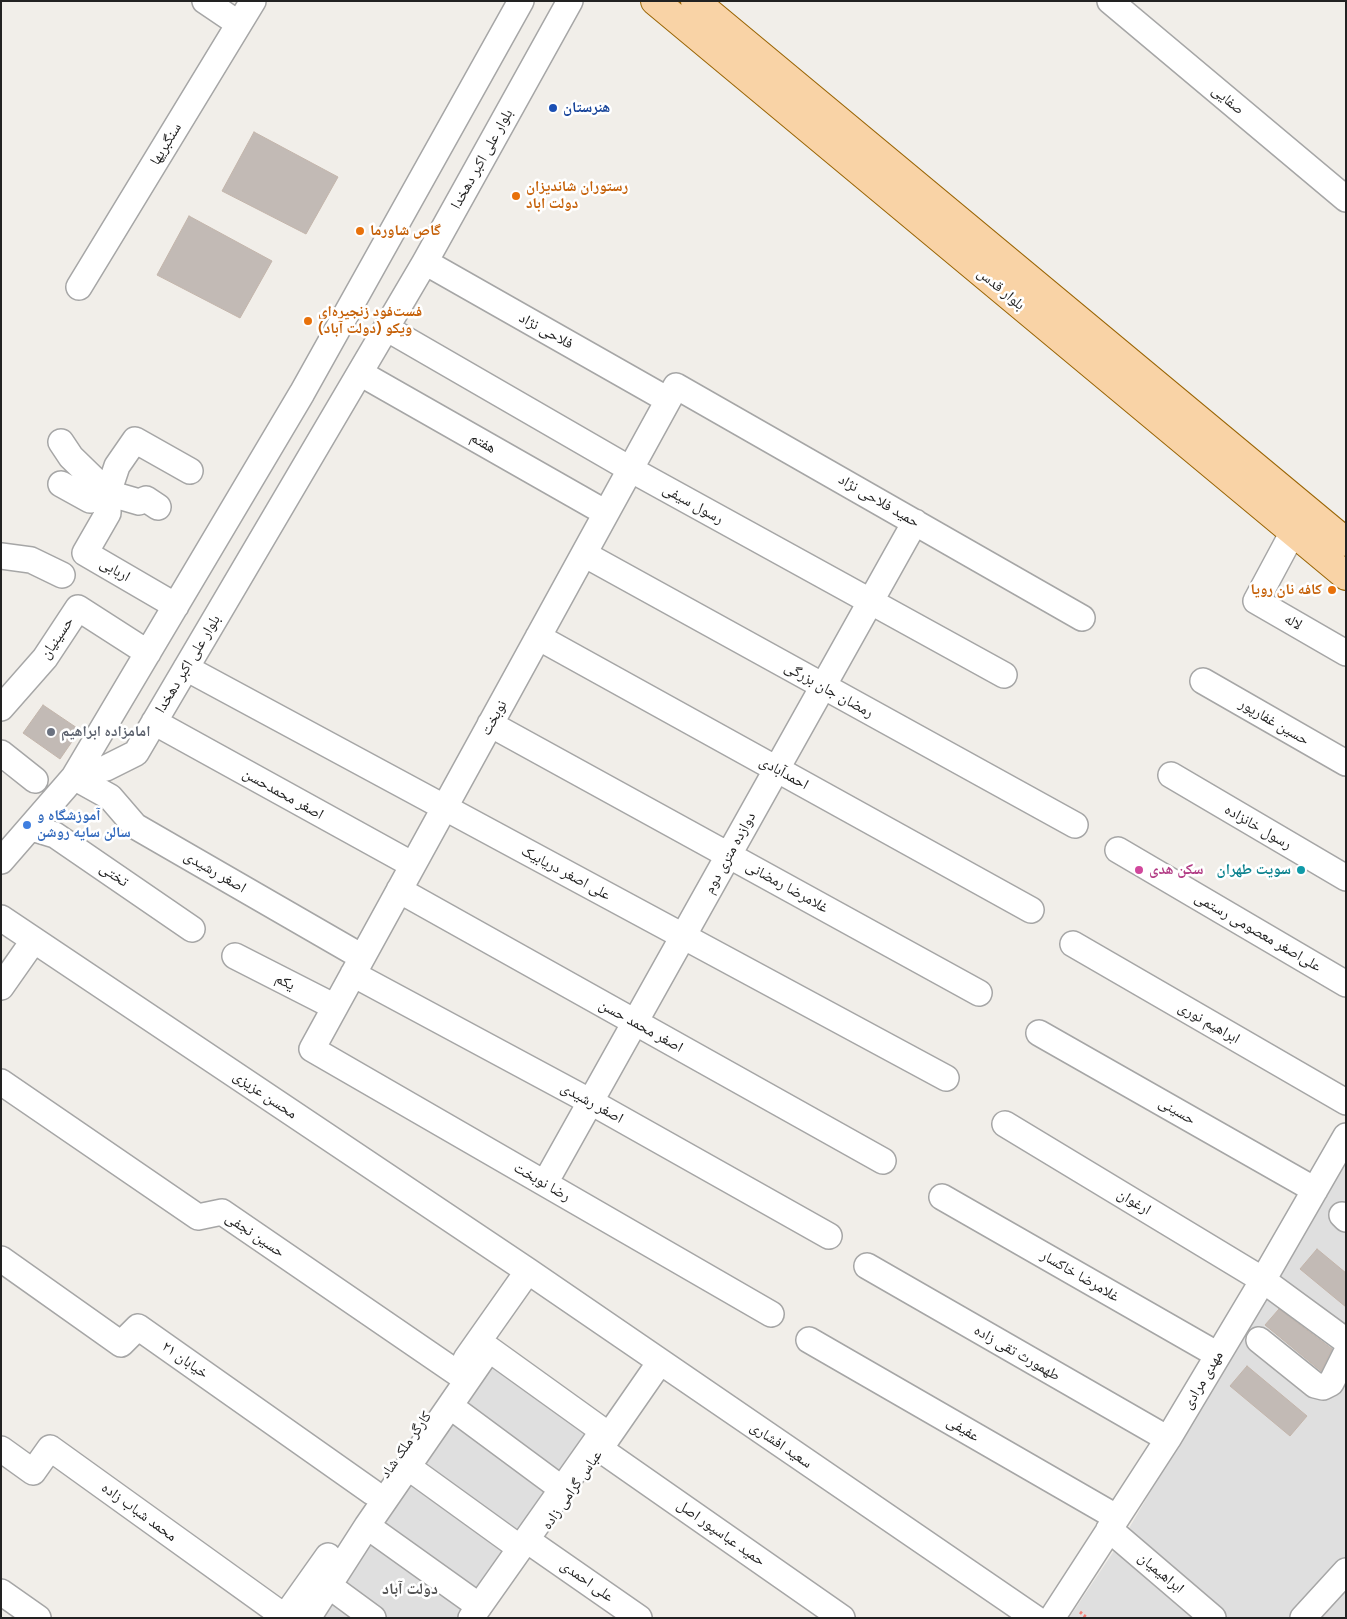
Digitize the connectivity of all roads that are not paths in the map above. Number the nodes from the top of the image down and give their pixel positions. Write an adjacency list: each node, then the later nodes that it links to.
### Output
1 (205, 1): 8 (street)
2 (253, 1): 8 (street, سنگبریها)
3 (522, 1): 14 (street)
4 (570, 1): 10 (street, بلوار علی اکبر دهخدا)
5 (655, 1): 27 (main road, بلوار قدس)
6 (696, 1): 28 (main road, بلوار قدس)
7 (1110, 1): 9 (street, صفایی)
8 (239, 24): 11 (street, سنگبریها)
9 (1346, 199)
10 (424, 262): 12 (street, بلوار علی اکبر دهخدا); 15 (street, فلاحی نژاد)
11 (79, 287)
12 (386, 328): 13 (street, بلوار علی اکبر دهخدا); 20 (street, رسول سیفی)
13 (360, 373): 16 (street, بلوار علی اکبر دهخدا); 25 (street, هفتم)
14 (302, 393): 16 (street); 18 (street)
15 (672, 393): 20 (street, نوبخت); 26 (street, حمید فلاحی نژاد)
16 (336, 413): 19 (street, بلوار علی اکبر دهخدا)
17 (61, 442): 23 (street)
18 (272, 444): 19 (street); 34 (street)
19 (305, 465): 39 (street, بلوار علی اکبر دهخدا)
20 (630, 469): 25 (street, نوبخت); 33 (street, رسول سیفی)
21 (190, 472): 23 (street, اربابی)
22 (61, 484): 23 (street)
23 (108, 493): 24 (street); 34 (street, اربابی)
24 (158, 507)
25 (606, 513): 29 (street, نوبخت)
26 (916, 522): 33 (street, دوازده متری دوم); 35 (street, حمید فلاحی نژاد)
27 (1293, 532): 32 (main road, بلوار قدس); 38 (street, لاله)
28 (1346, 542)
29 (584, 554): 36 (street, نوبخت); 42 (street, رمضان جان بزرگی)
30 (1, 556): 31 (street)
31 (62, 575)
32 (1346, 576)
33 (870, 603): 40 (street, رسول سیفی); 42 (street, دوازده متری دوم)
34 (176, 606): 37 (street)
35 (1082, 618)
36 (538, 637): 45 (street, نوبخت); 48 (street, احمدآبادی)
37 (148, 653): 43 (street, حسینیان); 50 (street)
38 (1346, 653)
39 (186, 668): 44 (street, بلوار علی اکبر دهخدا); 52 (street, علی اصغر دریابیک)
40 (1004, 675)
41 (1203, 681): 47 (street, حسین غفارپور)
42 (823, 687): 48 (street, دوازده متری دوم); 53 (street, رمضان جان بزرگی)
43 (1, 708)
44 (154, 722): 50 (street, بلوار علی اکبر دهخدا); 58 (street, اصغر محمدحسن)
45 (490, 724): 52 (street, نوبخت); 56 (street, غلامرضا رمضانی)
46 (1, 753): 51 (street)
47 (1346, 763)
48 (777, 769): 56 (street, دوازده متری دوم); 61 (street, احمدآبادی)
49 (1171, 775): 59 (street, رسول خانزاده)
50 (74, 777): 54 (street); 68 (street, اصغر رشیدی)
51 (35, 780)
52 (444, 808): 58 (street, نوبخت); 64 (street, علی اصغر دریابیک)
53 (1075, 825)
54 (32, 828): 57 (street); 63 (street, تختی)
55 (1118, 850): 69 (street, علی‌اصغر معصومی رستمی)
56 (729, 855): 64 (street, دوازده متری دوم); 71 (street, غلامرضا رمضانی)
57 (1, 861)
58 (413, 866): 60 (street, نوبخت)
59 (1346, 878)
60 (399, 890): 68 (street, نوبخت); 73 (street, اصغر محمد حسن)
61 (1030, 910)
62 (1, 918): 65 (street, محسن عزیزی)
63 (192, 929)
64 (683, 937): 73 (street, دوازده متری دوم); 76 (street, علی اصغر دریابیک)
65 (34, 940): 70 (street); 89 (street, محسن عزیزی)
66 (1073, 944): 79 (street, ابراهیم نوری)
67 (235, 956): 72 (street, یکم)
68 (358, 965): 72 (street, نوبخت); 78 (street, اصغر رشیدی)
69 (1346, 984)
70 (1, 987)
71 (979, 992)
72 (335, 1007): 75 (street, نوبخت)
73 (635, 1022): 78 (street, دوازده متری دوم); 82 (street, اصغر محمد حسن)
74 (1039, 1033): 84 (street, حسینی)
75 (312, 1049): 83 (street, رضا نوبخت)
76 (946, 1078)
77 (1, 1082): 98 (street, حسین نجفی)
78 (591, 1102): 83 (street, دوازده متری دوم); 86 (street, اصغر رشیدی)
79 (1346, 1102)
80 (1005, 1124): 90 (street, ارغوان)
81 (1346, 1136): 84 (street, مهدی مرادی)
82 (884, 1161)
83 (545, 1183): 91 (street, رضا نوبخت)
84 (1314, 1190): 90 (street, مهدی مرادی)
85 (942, 1197): 96 (street, غلامرضا خاکسار)
86 (829, 1236)
87 (1, 1259): 105 (street, خیابان ۲۱)
88 (867, 1266): 100 (street, طهمورث تقی زاده)
89 (528, 1271): 97 (street, سعید افشاری); 98 (street, کارگر ملک شاد)
90 (1264, 1280): 94 (street, ارغوان); 96 (street, مهدی مرادی)
91 (771, 1314)
92 (809, 1340): 106 (street, عفیفی)
93 (1259, 1340): 95 (street)
94 (1346, 1341)
95 (1346, 1352)
96 (1218, 1354): 100 (street, مهدی مرادی)
97 (660, 1362): 102 (street, عباس گرامی زاده); 117 (street, سعید افشاری)
98 (457, 1373): 105 (street, کارگر ملک شاد)
99 (450, 1406): 103 (street); 104 (street); 104 (street)
100 (1168, 1439): 106 (street, مهدی مرادی)
101 (1, 1449): 113 (street, محمد شباب زاده)
102 (600, 1449): 107 (street, عباس گرامی زاده); 116 (street, حمید عباسپور اصل)
103 (408, 1467): 105 (street); 107 (street, علی احمدی)
104 (562, 1488): 107 (street)
105 (370, 1508): 109 (street); 111 (street); 113 (street, کارگر ملک شاد)
106 (1113, 1523): 118 (street, مهدی مرادی); 119 (street, ابراهیمیان)
107 (527, 1546): 111 (street, عباس گرامی زاده); 115 (street, علی احمدی)
108 (1346, 1571): 120 (street)
109 (328, 1585): 113 (street); 114 (street)
110 (1, 1592): 112 (street)
111 (478, 1614)
112 (38, 1618)
113 (292, 1618)
114 (373, 1618)
115 (639, 1618)
116 (842, 1618)
117 (1035, 1618)
118 (1052, 1618)
119 (1213, 1618)
120 (1303, 1618)

